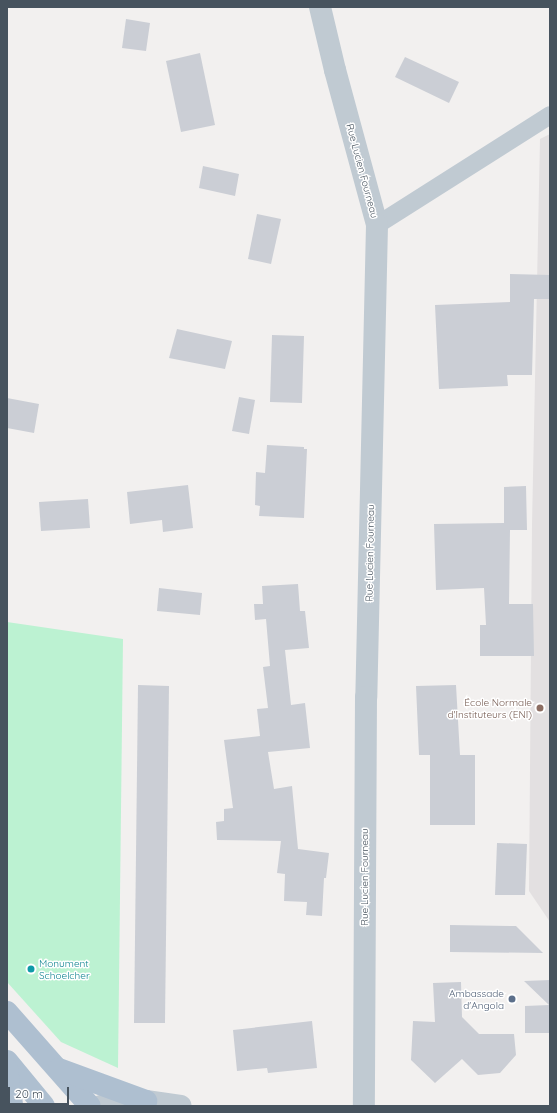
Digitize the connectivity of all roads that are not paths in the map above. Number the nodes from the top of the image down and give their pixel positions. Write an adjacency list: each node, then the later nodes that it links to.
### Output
1 (320, 7): 3 (street, Rue Lucien Fourneau)
2 (550, 115): 3 (street)
3 (377, 224): 14 (street, Rue Lucien Fourneau)
4 (7, 1012): 6 (main road)
5 (7, 1061): 10 (main road)
6 (56, 1067): 8 (main road); 11 (main road)
7 (7, 1069): 9 (main road)
8 (146, 1101): 12 (street); 13 (street)
9 (12, 1106)
10 (44, 1106)
11 (90, 1106)
12 (101, 1106)
13 (181, 1106)
14 (364, 1106)

